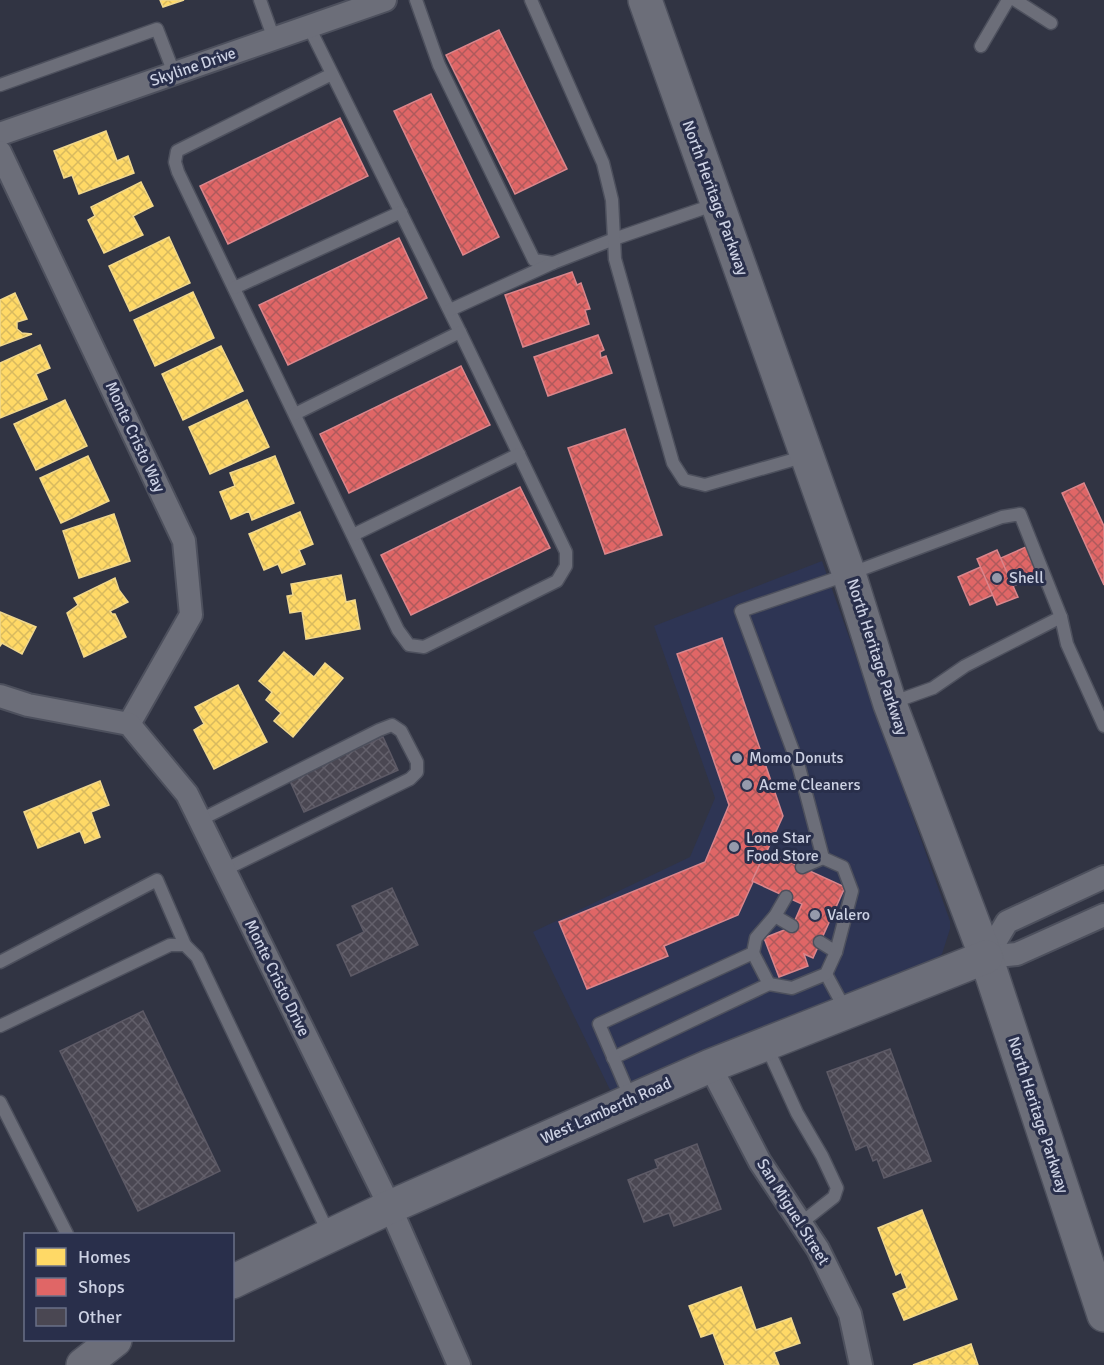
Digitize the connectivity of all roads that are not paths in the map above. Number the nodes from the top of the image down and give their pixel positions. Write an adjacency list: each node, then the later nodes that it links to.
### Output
1 (260, 0): 10 (lane)
2 (386, 0): 9 (street, Skyline Drive)
3 (416, 0): 20 (lane)
4 (531, 0): 19 (lane)
5 (645, 0): 17 (main road, North Heritage Parkway)
6 (1008, 0): 11 (lane)
7 (1015, 0): 8 (lane)
8 (1051, 22)
9 (309, 27): 10 (street, Skyline Drive); 13 (lane)
10 (274, 39): 12 (street, Skyline Drive)
11 (981, 46)
12 (174, 73): 14 (lane); 15 (street, Skyline Drive)
13 (332, 74): 18 (lane); 21 (lane)
14 (0, 85)
15 (0, 134)
16 (0, 152): 32 (street, Monte Cristo Way)
17 (717, 204): 19 (lane); 26 (main road, North Heritage Parkway)
18 (401, 212): 21 (lane); 22 (lane)
19 (614, 239): 20 (lane); 26 (lane)
20 (553, 263): 22 (lane)
21 (234, 288): 24 (lane)
22 (450, 310): 23 (lane)
23 (460, 332): 24 (lane); 25 (lane)
24 (295, 414): 27 (lane)
25 (519, 454): 27 (lane); 27 (lane)
26 (807, 456): 28 (main road, North Heritage Parkway)
27 (353, 535)
28 (849, 574): 29 (lane); 31 (main road, North Heritage Parkway); 35 (lane)
29 (1061, 617): 31 (lane); 33 (lane)
30 (0, 696): 32 (street)
31 (890, 704): 47 (main road, North Heritage Parkway)
32 (129, 724): 34 (street, Monte Cristo Drive)
33 (1104, 726)
34 (200, 820): 37 (street, Monte Cristo Drive); 37 (lane)
35 (823, 858): 36 (lane); 45 (lane)
36 (802, 867)
37 (224, 870): 58 (street, Monte Cristo Drive)
38 (1104, 877): 47 (street)
39 (786, 897): 41 (lane)
40 (1104, 915): 47 (street, West Lamberth Road)
41 (775, 916): 42 (lane); 46 (lane)
42 (792, 926)
43 (820, 942): 45 (lane)
44 (185, 945): 48 (lane); 52 (lane); 61 (lane)
45 (837, 952): 49 (lane)
46 (753, 953): 50 (lane); 54 (lane)
47 (986, 957): 51 (main road, West Lamberth Road); 63 (main road, North Heritage Parkway)
48 (0, 962)
49 (826, 974): 50 (lane); 51 (lane)
50 (768, 984): 54 (lane)
51 (847, 1012): 53 (main road, West Lamberth Road)
52 (0, 1026)
53 (766, 1044): 55 (main road, West Lamberth Road); 59 (lane)
54 (613, 1058): 56 (lane)
55 (710, 1066): 56 (main road, West Lamberth Road); 59 (street, San Miguel Street)
56 (631, 1100): 58 (main road, West Lamberth Road)
57 (0, 1102): 60 (lane)
58 (390, 1207): 61 (main road, West Lamberth Road); 66 (street, Monte Cristo Drive)
59 (801, 1223): 67 (street, San Miguel Street)
60 (66, 1233)
61 (330, 1235): 62 (main road, West Lamberth Road)
62 (234, 1281)
63 (1104, 1315)
64 (114, 1341): 65 (main road)
65 (83, 1365)
66 (459, 1365)
67 (861, 1365)

